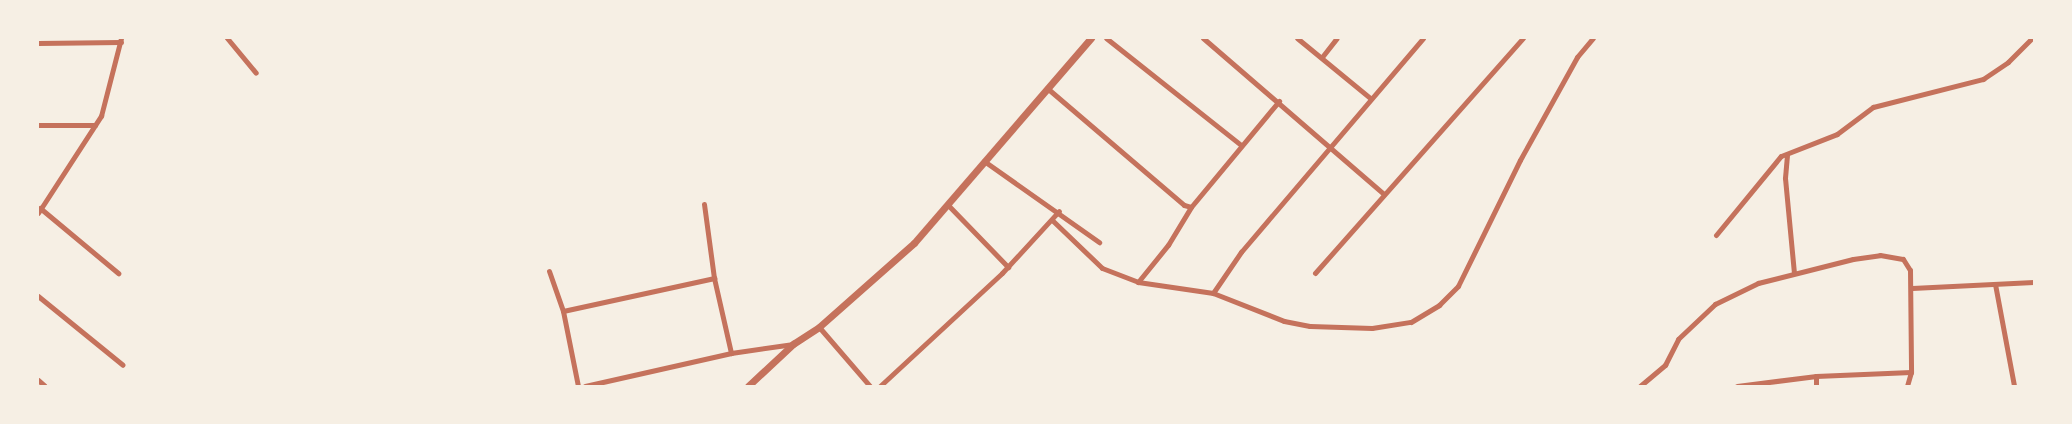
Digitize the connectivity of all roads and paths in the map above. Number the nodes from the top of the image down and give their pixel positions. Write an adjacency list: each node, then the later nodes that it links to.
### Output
1 (227, 38): 14 (street)
2 (1091, 38): 15 (street)
3 (1106, 38): 20 (street)
4 (1203, 38): 17 (street)
5 (1298, 38): 13 (street)
6 (1337, 38): 13 (street)
7 (1423, 38): 16 (street)
8 (1523, 38): 24 (street)
9 (1593, 38): 43 (street)
10 (2032, 38): 22 (street)
11 (121, 40): 12 (street); 19 (street)
12 (38, 43)
13 (1322, 57): 16 (street)
14 (256, 73)
15 (1047, 88): 23 (street); 27 (street)
16 (1370, 98): 21 (street)
17 (1279, 101): 20 (street); 21 (street)
18 (38, 125): 19 (street)
19 (95, 125): 28 (street)
20 (1241, 145): 27 (street)
21 (1329, 146): 24 (street); 43 (street)
22 (1787, 155): 31 (street); 37 (street)
23 (984, 161): 26 (street); 29 (street)
24 (1384, 194): 36 (street)
25 (704, 204): 38 (street)
26 (947, 204): 33 (street); 46 (street)
27 (1191, 206): 39 (street)
28 (39, 211): 35 (street)
29 (1059, 211): 30 (street); 32 (street)
30 (1052, 220): 33 (street); 39 (street)
31 (1716, 236)
32 (1099, 242)
33 (1008, 267): 58 (street)
34 (549, 270): 45 (street)
35 (118, 273)
36 (1315, 273)
37 (1794, 274): 42 (street); 59 (street)
38 (714, 278): 45 (street); 48 (street)
39 (1138, 282): 43 (street)
40 (2034, 282): 41 (street)
41 (1995, 284): 42 (street); 64 (street)
42 (1912, 288): 50 (street)
43 (1213, 293)
44 (38, 296): 49 (street)
45 (563, 311): 54 (street)
46 (819, 327): 47 (street); 57 (street)
47 (793, 344): 48 (street); 56 (street)
48 (731, 353): 55 (street)
49 (122, 365)
50 (1911, 372): 51 (street); 63 (street)
51 (1816, 376): 61 (street); 62 (street)
52 (38, 380): 53 (street)
53 (45, 386)
54 (578, 386)
55 (585, 386)
56 (748, 386)
57 (870, 386)
58 (880, 386)
59 (1640, 386)
60 (1737, 386): 61 (street)
61 (1749, 386)
62 (1816, 386)
63 (1907, 386)
64 (2014, 386)

